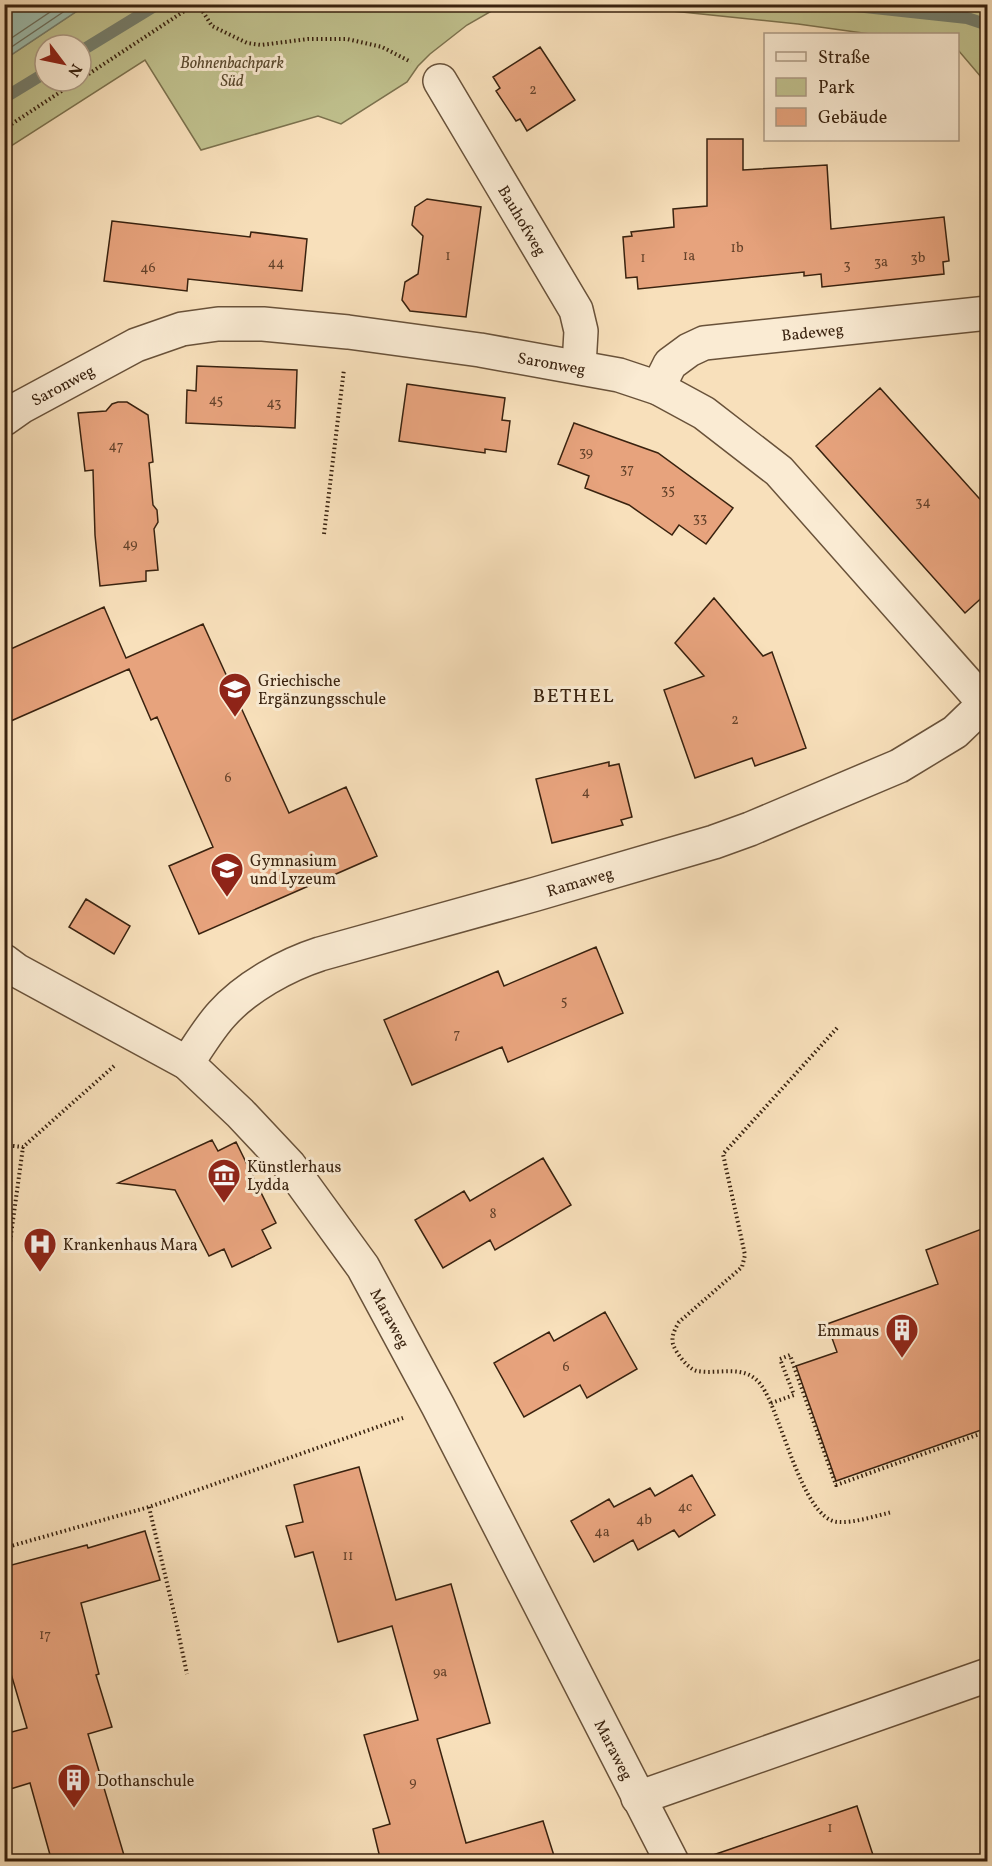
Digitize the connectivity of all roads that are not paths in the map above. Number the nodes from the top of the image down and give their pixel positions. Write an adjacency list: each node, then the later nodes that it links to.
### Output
1 (440, 81): 3 (street, Bauhofweg)
2 (987, 313): 4 (street, Badeweg)
3 (579, 366): 4 (street, Saronweg); 5 (street, Saronweg)
4 (658, 388): 6 (street, Saronweg)
5 (4, 419)
6 (986, 705): 8 (street, Ramaweg)
7 (4, 961): 8 (street, Maraweg)
8 (187, 1063): 10 (street, Maraweg)
9 (987, 1675): 10 (street, Maraweg)
10 (638, 1798): 11 (street, Maraweg)
11 (672, 1862)

